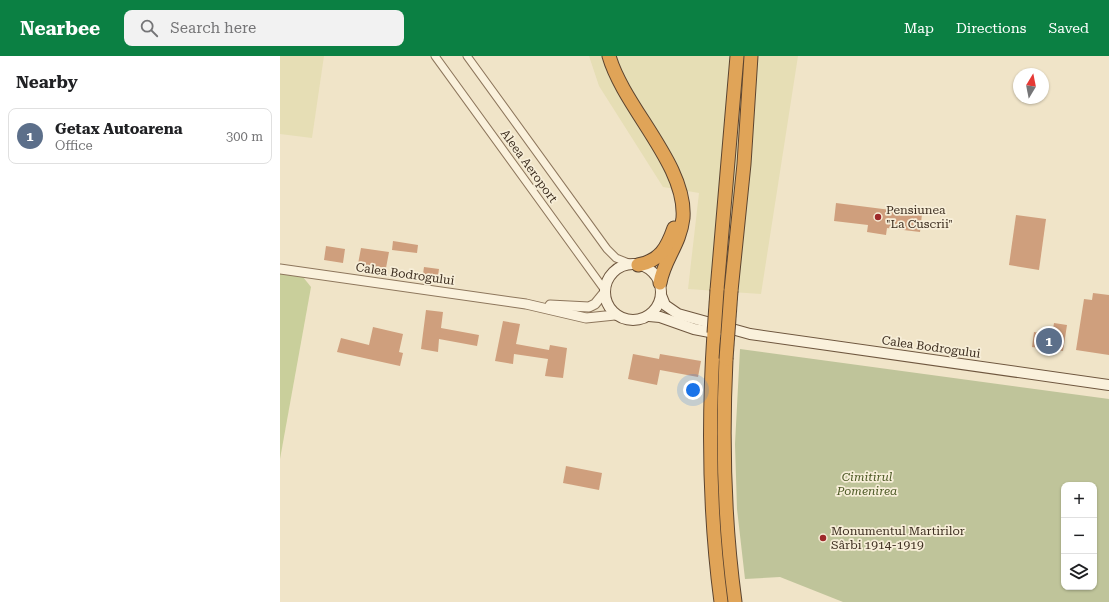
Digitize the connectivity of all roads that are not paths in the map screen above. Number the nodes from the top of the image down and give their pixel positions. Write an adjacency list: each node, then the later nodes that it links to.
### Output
1 (435, 56): 10 (street, Aleea Aeroport)
2 (467, 56): 7 (street, Aleea Aeroport)
3 (609, 56): 6 (highway)
4 (737, 56): 16 (highway, bridge)
5 (751, 56): 17 (highway, bridge)
6 (676, 183): 7 (highway); 9 (highway)
7 (635, 264): 9 (main road, Calea Bodrogului); 10 (main road, Calea Bodrogului)
8 (280, 269): 11 (street, Calea Bodrogului)
9 (660, 289): 13 (main road); 14 (main road, Calea Bodrogului)
10 (604, 291): 11 (street, Calea Bodrogului); 12 (main road)
11 (526, 304): 12 (street, Calea Bodrogului)
12 (615, 315): 13 (main road, Calea Bodrogului)
13 (649, 316): 14 (main road, Calea Bodrogului)
14 (750, 334): 15 (main road, Calea Bodrogului)
15 (1109, 385)
16 (721, 602)
17 (735, 602)

